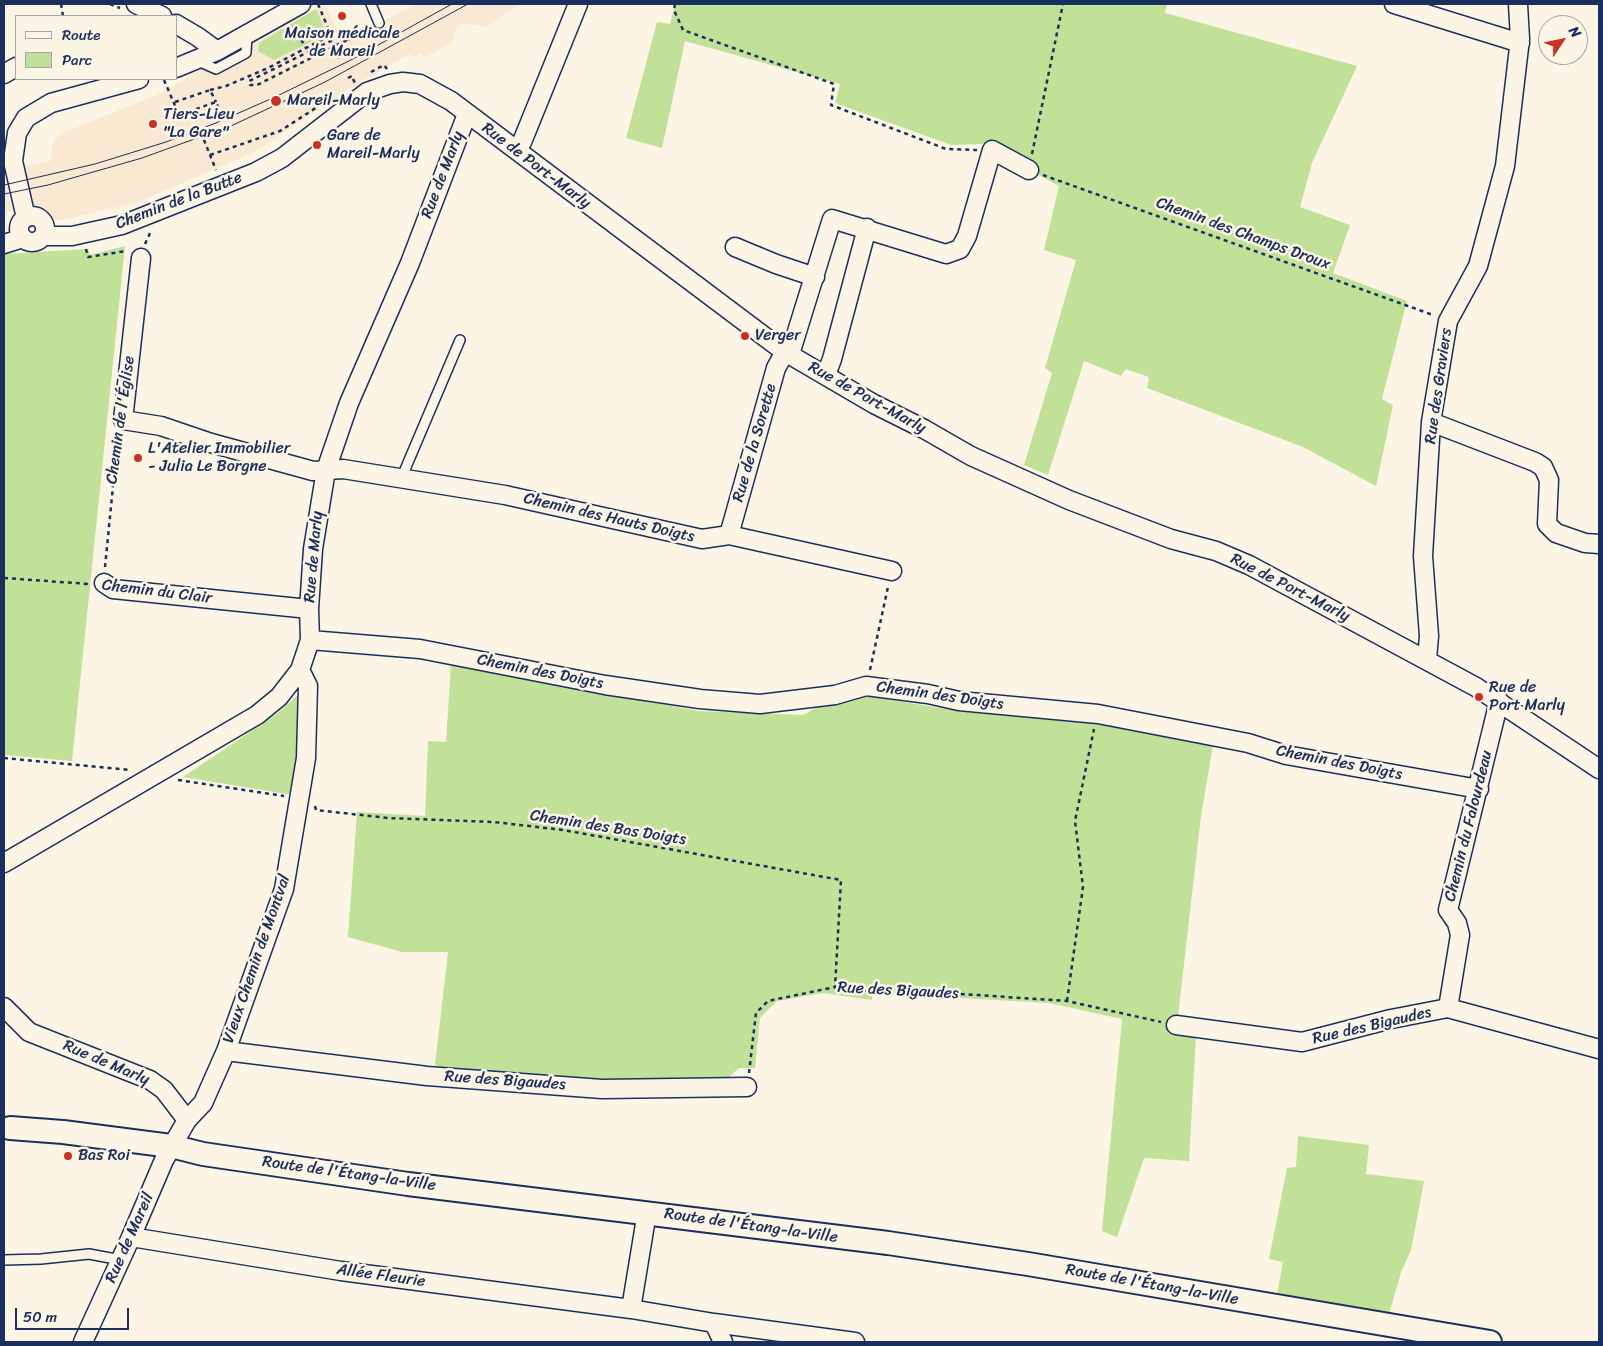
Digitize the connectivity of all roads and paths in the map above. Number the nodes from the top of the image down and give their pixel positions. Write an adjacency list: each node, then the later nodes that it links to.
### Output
1 (136, 4): 11 (street)
2 (301, 4): 10 (street)
3 (318, 4): 15 (path)
4 (371, 4): 12 (lane)
5 (578, 4): 44 (street)
6 (675, 4): 45 (path)
7 (1063, 4): 49 (path)
8 (1394, 4): 17 (street)
9 (1518, 4): 17 (street, Rue des Graviers)
10 (286, 13): 14 (street); 18 (path)
11 (160, 15)
12 (379, 23): 16 (path)
13 (178, 25): 19 (street)
14 (247, 35): 19 (street); 21 (lane)
15 (331, 35): 16 (path); 18 (path)
16 (334, 42): 20 (path, bridge)
17 (1520, 43): 59 (street, Rue des Graviers)
18 (306, 48): 33 (path)
19 (217, 51): 21 (street)
20 (339, 55)
21 (198, 60): 23 (street)
22 (382, 66): 26 (path)
23 (178, 67)
24 (15, 68): 25 (street)
25 (4, 74)
26 (369, 74)
27 (348, 78): 31 (path, bridge)
28 (135, 80): 50 (street)
29 (163, 80): 35 (path)
30 (358, 81): 32 (path)
31 (356, 85)
32 (350, 86)
33 (210, 90): 35 (path); 36 (path)
34 (327, 101): 46 (path)
35 (174, 102): 38 (path)
36 (216, 102): 37 (path); 38 (path)
37 (218, 109)
38 (192, 110): 41 (path)
39 (467, 114): 44 (street, Rue de Port-Marly); 47 (street, Rue de Port-Marly); 65 (street, Rue de Marly)
40 (201, 121): 41 (path)
41 (197, 123): 43 (path)
42 (210, 143): 43 (path)
43 (205, 144): 46 (path)
44 (516, 150): 61 (street, Rue de Port-Marly)
45 (992, 150): 49 (street); 51 (street)
46 (210, 155): 48 (path)
47 (282, 158): 52 (street, Chemin de la Butte)
48 (214, 168)
49 (1029, 170): 59 (path, Chemin des Champs Droux)
50 (26, 218): 52 (street); 53 (street)
51 (867, 228): 58 (street, Rue de la Sorette); 62 (street)
52 (44, 236): 53 (street)
53 (23, 238): 54 (street)
54 (4, 244)
55 (735, 247): 58 (street)
56 (85, 248): 57 (path)
57 (137, 254): 63 (street, Chemin de l'Église)
58 (815, 277): 61 (street, Rue de la Sorette)
59 (1448, 320): 64 (street, Rue des Graviers)
60 (460, 340): 66 (lane)
61 (788, 353): 62 (street, Rue de Port-Marly); 67 (street, Rue de la Sorette)
62 (826, 375): 74 (street, Rue de Port-Marly)
63 (123, 420): 65 (street, Chemin des Hauts Doigts); 71 (path, Chemin de l'Église)
64 (1431, 422): 68 (street); 74 (street, Rue des Graviers)
65 (326, 470): 66 (street, Chemin des Hauts Doigts); 72 (street, Rue de Marly)
66 (401, 479): 67 (street, Chemin des Hauts Doigts)
67 (729, 535): 69 (street, Chemin des Hauts Doigts)
68 (1599, 544)
69 (892, 571): 76 (path)
70 (4, 578): 71 (path, Chemin du Clair)
71 (104, 583): 72 (street, Chemin du Clair)
72 (309, 609): 73 (street, Rue de Marly)
73 (310, 640): 75 (street, Rue de Marly); 76 (street, Chemin des Doigts)
74 (1427, 659): 77 (street, Rue de Port-Marly)
75 (300, 670): 82 (street, Rue de Marly); 89 (street, Vieux Chemin de Montval)
76 (866, 686): 78 (street, Chemin des Doigts)
77 (1499, 701): 79 (street, Rue de Port-Marly); 80 (street, Chemin du Falourdeau)
78 (1098, 714): 80 (street, Chemin des Doigts); 84 (path)
79 (1599, 769)
80 (1479, 789): 86 (street, Chemin du Falourdeau)
81 (314, 801): 83 (path, Chemin des Bas Doigts)
82 (4, 863)
83 (835, 987): 84 (path, Rue des Bigaudes); 90 (path, Rue des Bigaudes)
84 (1067, 1001): 87 (path, Rue des Bigaudes)
85 (4, 1007): 91 (street, Rue de Marly)
86 (1448, 1008): 87 (street, Rue des Bigaudes); 88 (street, Rue des Bigaudes)
87 (1176, 1025)
88 (1599, 1049)
89 (226, 1051): 90 (street, Rue des Bigaudes); 91 (street, Vieux Chemin de Montval)
90 (747, 1086)
91 (187, 1120): 93 (street)
92 (7, 1128): 93 (street, Route de l'Étang-la-Ville)
93 (167, 1153): 94 (street, Route de l'Étang-la-Ville); 95 (street, Rue de Mareil)
94 (646, 1217): 98 (street); 103 (street, Route de l'Étang-la-Ville); 104 (street, Route de l'Étang-la-Ville)
95 (131, 1237): 97 (street, Rue de Mareil); 98 (street, Allée Fleurie)
96 (4, 1260): 97 (lane)
97 (121, 1260): 100 (street, Rue de Mareil)
98 (630, 1309): 99 (street, Allée Fleurie)
99 (714, 1323): 101 (street); 102 (street, Allée Fleurie)
100 (83, 1342)
101 (723, 1342)
102 (855, 1342)
103 (1431, 1342)
104 (1490, 1342)

